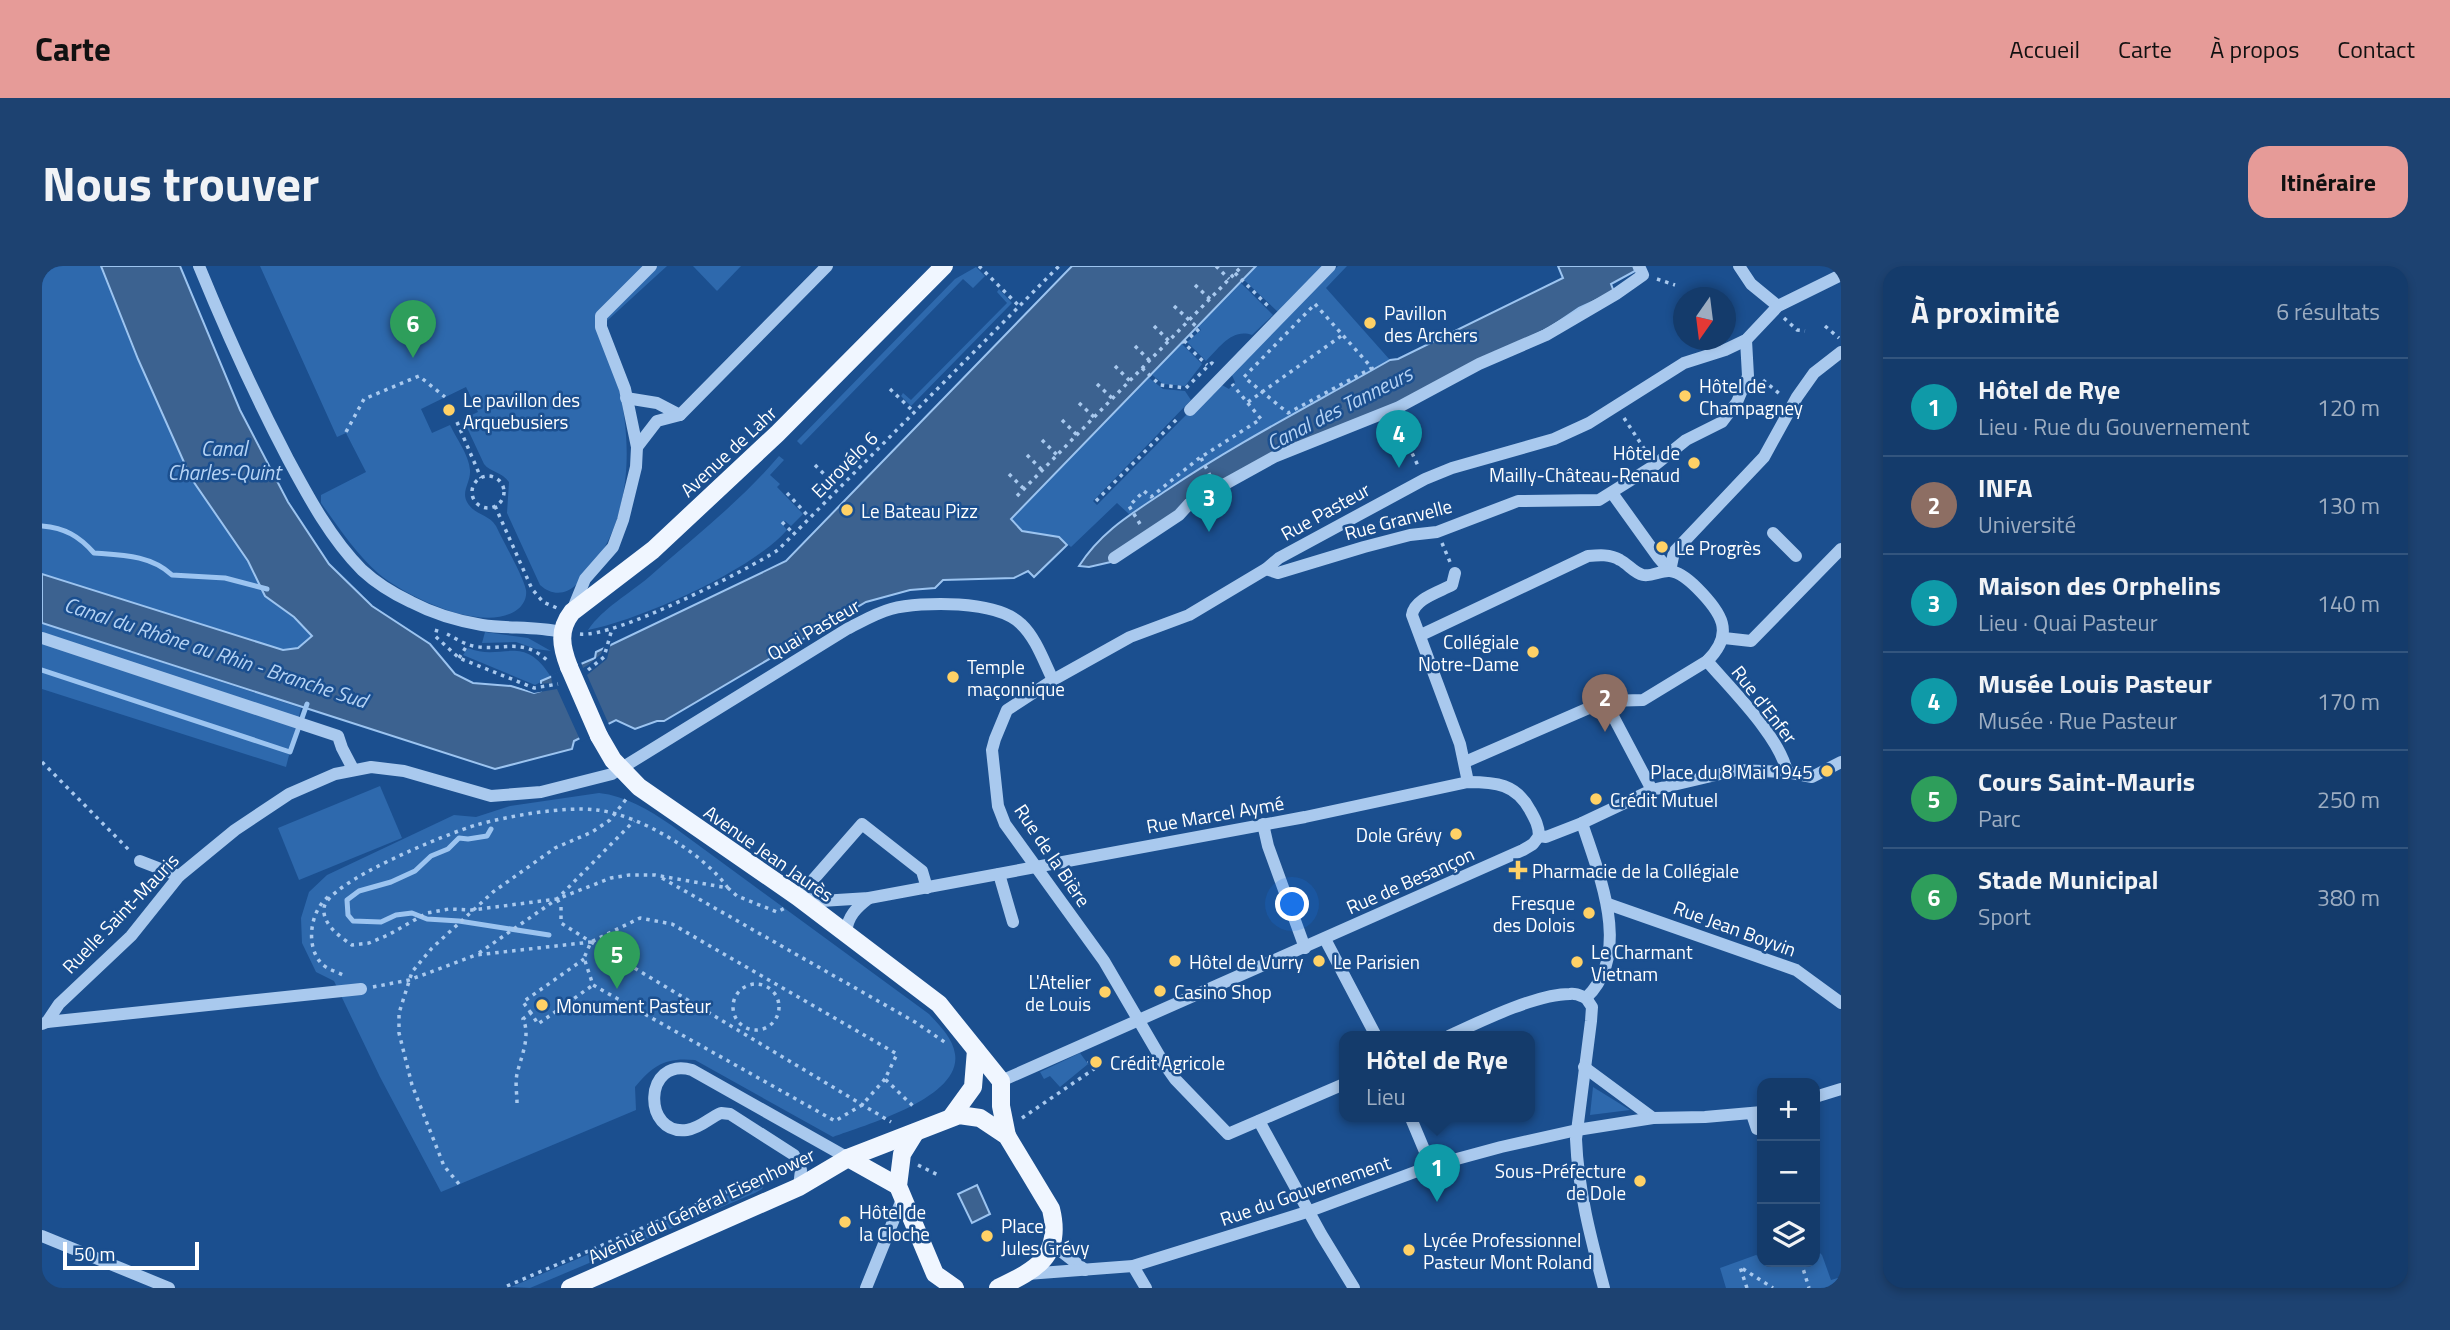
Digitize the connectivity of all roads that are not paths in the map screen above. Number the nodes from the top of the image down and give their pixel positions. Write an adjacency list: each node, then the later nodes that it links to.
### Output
1 (199, 266): 25 (street)
2 (651, 266): 12 (street)
3 (827, 266): 14 (street)
4 (944, 266): 24 (main road, Avenue de Lahr)
5 (1330, 266): 13 (street)
6 (1739, 266): 9 (street)
7 (1641, 271): 20 (street)
8 (1841, 275): 9 (street, Rue Pasteur)
9 (1777, 308): 10 (street, Rue Pasteur)
10 (1746, 340): 16 (street, Rue Granvelle); 21 (street, Rue Pasteur)
11 (1841, 352): 22 (street)
12 (626, 398): 14 (street); 15 (street)
13 (1190, 410)
14 (680, 415): 15 (street)
15 (637, 447): 24 (street)
16 (1612, 493): 21 (street, Rue Granvelle); 22 (street)
17 (1773, 533): 19 (street)
18 (1841, 549): 28 (street)
19 (1796, 556)
20 (1114, 558)
21 (1266, 569): 30 (street, Rue Pasteur)
22 (1670, 571): 26 (street); 28 (street)
23 (1455, 573): 26 (street)
24 (572, 612): 25 (main road, Avenue de Lahr)
25 (561, 632): 35 (main road, Avenue Jean Jaurès, bridge)
26 (1421, 635): 32 (street)
27 (42, 638): 34 (street)
28 (1724, 638): 29 (street)
29 (1707, 661): 31 (street); 36 (street, Rue d'Enfer)
30 (1053, 680): 35 (street, Quai Pasteur); 43 (street, Rue de la Bière)
31 (1605, 701): 32 (street); 38 (street)
32 (1465, 762): 37 (street)
33 (1841, 762): 36 (street, Rue de Besançon)
34 (353, 769): 35 (street, Ruelle Saint-Mauris); 45 (street, Ruelle Saint-Mauris)
35 (621, 770): 47 (main road, Avenue Jean Jaurès)
36 (1787, 772): 38 (street, Rue de Besançon)
37 (1468, 782): 40 (street, Rue Marcel Aymé); 41 (street, Rue Marcel Aymé)
38 (1652, 790): 39 (street, Rue de Besançon)
39 (1582, 823): 41 (street, Rue de Besançon); 49 (street)
40 (1264, 824): 43 (street, Rue Marcel Aymé); 53 (street)
41 (1539, 836): 52 (street, Rue de Besançon)
42 (139, 861): 45 (street)
43 (1035, 867): 44 (street, Rue Marcel Aymé); 57 (street, Rue de la Bière)
44 (999, 874): 46 (street, Rue Marcel Aymé); 50 (street)
45 (179, 876): 58 (street, Ruelle Saint-Mauris)
46 (926, 888): 47 (street); 48 (street, Rue Marcel Aymé)
47 (798, 897): 48 (street, Rue Marcel Aymé); 51 (main road, Avenue Jean Jaurès)
48 (869, 898): 51 (street)
49 (1608, 904): 55 (street); 56 (street, Rue Jean Boyvin)
50 (1013, 922)
51 (846, 932): 61 (main road, Avenue Jean Jaurès)
52 (1325, 939): 53 (street, Rue de Besançon); 59 (street)
53 (1305, 948): 57 (street, Rue de Besançon)
54 (361, 989): 58 (street, Ruelle Saint-Mauris)
55 (1586, 998): 60 (street); 62 (street)
56 (1841, 1003)
57 (1137, 1019): 63 (street, Rue de Besançon); 70 (street, Rue de la Bière)
58 (45, 1023)
59 (1373, 1031)
60 (1459, 1031)
61 (975, 1050): 63 (main road, Avenue Jean Jaurès); 68 (main road)
62 (1584, 1067): 69 (street); 72 (street)
63 (1008, 1073): 74 (main road)
64 (1339, 1086): 70 (street)
65 (1841, 1089): 66 (street)
66 (1820, 1095)
67 (1757, 1113): 69 (street, Rue du Gouvernement)
68 (952, 1116): 73 (main road); 74 (main road)
69 (1653, 1118): 72 (street, Rue du Gouvernement)
70 (1259, 1121): 79 (street)
71 (1413, 1122): 76 (street)
72 (1577, 1130): 76 (street, Rue du Gouvernement); 92 (street)
73 (915, 1133): 75 (main road, Avenue du Général Eisenhower); 78 (main road)
74 (1007, 1136): 81 (main road)
75 (848, 1158): 77 (main road, Avenue du Général Eisenhower); 77 (street); 78 (main road)
76 (1431, 1166): 79 (street, Rue du Gouvernement)
77 (799, 1187): 86 (main road, Avenue du Général Eisenhower)
78 (900, 1191): 87 (street); 88 (main road)
79 (1310, 1211): 82 (street, Rue du Gouvernement); 91 (street)
80 (42, 1236): 85 (street)
81 (1053, 1245): 83 (street); 84 (main road)
82 (1133, 1266): 83 (street, Rue du Gouvernement); 90 (street)
83 (1085, 1270): 84 (street, Rue du Gouvernement)
84 (1027, 1274): 89 (main road)
85 (169, 1288)
86 (570, 1288)
87 (866, 1288)
88 (955, 1288)
89 (998, 1288)
90 (1146, 1288)
91 (1354, 1288)
92 (1604, 1288)

